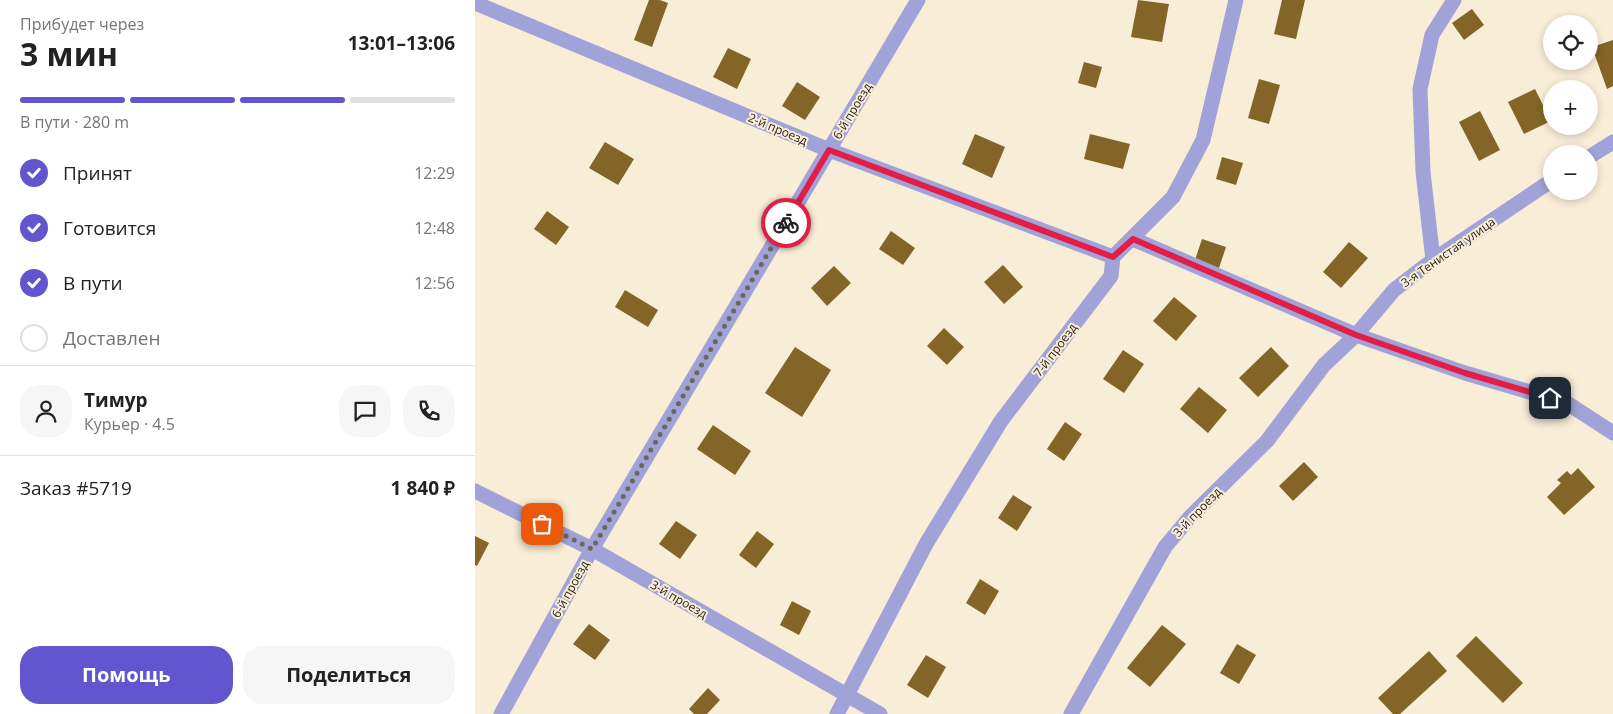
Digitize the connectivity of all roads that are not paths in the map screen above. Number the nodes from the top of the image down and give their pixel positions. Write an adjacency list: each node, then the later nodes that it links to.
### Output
1 (918, 0): 6 (street, 6-й проезд)
2 (1236, 0): 9 (street)
3 (1454, 0): 11 (street)
4 (475, 3): 6 (street, 2-й проезд)
5 (1613, 142): 7 (street)
6 (829, 150): 10 (street, 2-й проезд); 15 (street, 6-й проезд)
7 (1598, 152)
8 (1543, 186): 11 (street, 3-я Тенистая улица)
9 (1133, 239): 10 (street); 12 (street)
10 (1113, 257): 16 (street, 7-й проезд)
11 (1433, 260): 12 (street, 3-я Тенистая улица)
12 (1356, 335): 13 (street); 20 (street, 3-й проезд)
13 (1613, 433)
14 (475, 491): 15 (street, 3-й проезд)
15 (592, 549): 16 (street, 3-й проезд); 17 (street, 6-й проезд)
16 (846, 695): 18 (street, 7-й проезд); 19 (street, 3-й проезд)
17 (501, 714)
18 (837, 714)
19 (880, 714)
20 (1071, 714)

